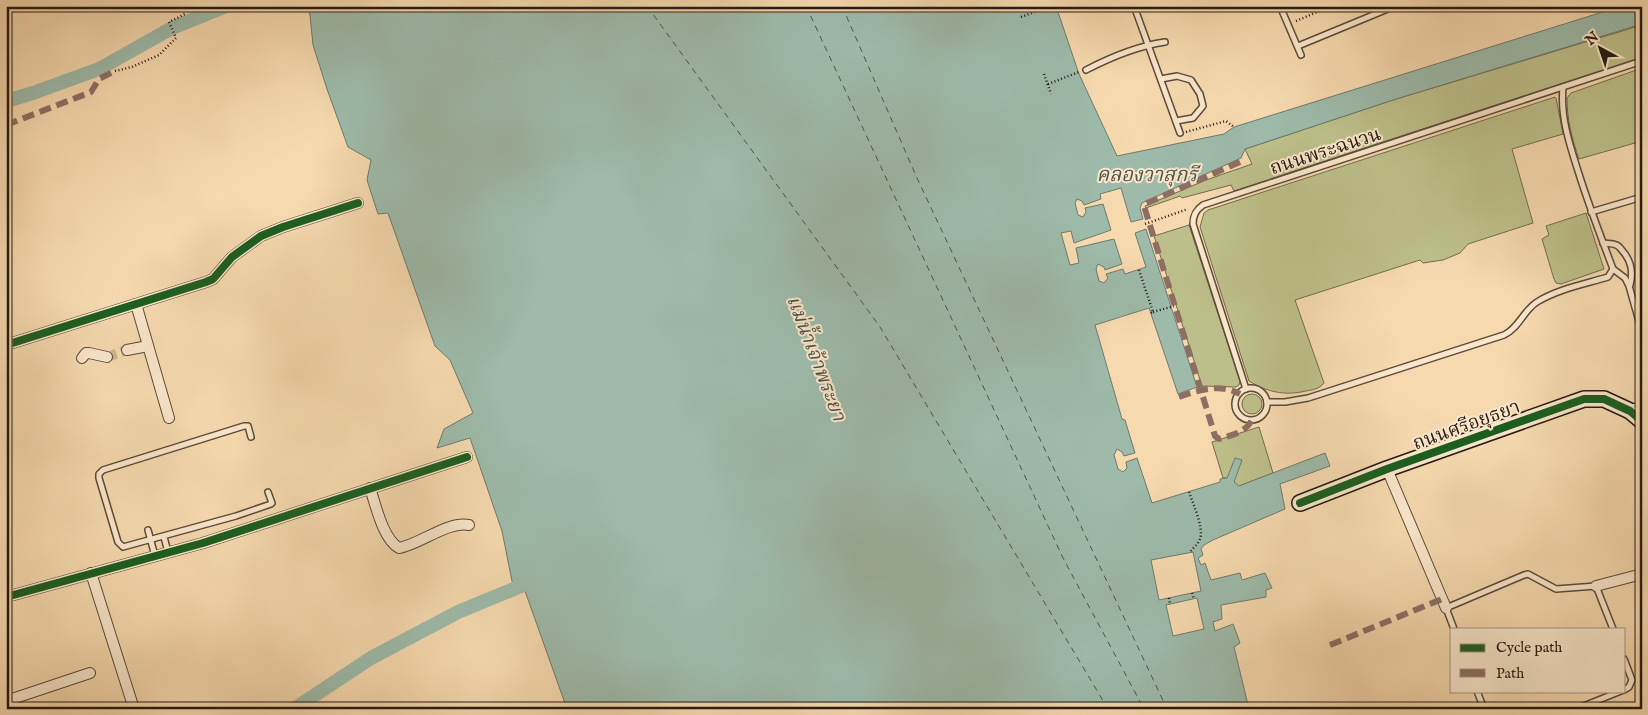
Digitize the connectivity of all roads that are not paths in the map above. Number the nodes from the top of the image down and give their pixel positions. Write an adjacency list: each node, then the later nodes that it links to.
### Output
1 (1134, 6): 5 (lane)
2 (1280, 6): 6 (lane)
3 (1395, 6): 6 (lane)
4 (1165, 42): 5 (lane)
5 (1148, 44): 9 (lane); 10 (lane)
6 (1298, 46): 7 (lane)
7 (1301, 55)
8 (1642, 61): 11 (lane, ถนนพระฉนวน)
9 (1086, 70)
10 (1161, 79): 12 (lane); 12 (lane)
11 (1563, 87): 16 (lane); 27 (lane, ถนนพระฉนวน)
12 (1176, 121): 13 (lane)
13 (1180, 133)
14 (1642, 197): 16 (lane)
15 (358, 203): 20 (street)
16 (1591, 212): 17 (lane)
17 (1603, 244): 18 (lane); 19 (lane)
18 (1613, 269): 19 (lane); 28 (lane)
19 (1629, 286): 21 (lane)
20 (136, 304): 22 (street); 23 (street)
21 (1642, 332)
22 (6, 345)
23 (148, 346): 24 (street); 30 (street)
24 (127, 350)
25 (107, 357): 26 (street)
26 (82, 358)
27 (1246, 390): 28 (lane); 28 (lane)
28 (1267, 402)
29 (1636, 409): 31 (street, ถนนศรีอยุธยา); 34 (street, ถนนศรีอยุธยา)
30 (169, 418)
31 (1642, 422)
32 (251, 437): 41 (lane)
33 (467, 457): 35 (street)
34 (1388, 469): 37 (street, ถนนศรีอยุธยา); 48 (street)
35 (370, 488): 38 (street); 42 (street)
36 (268, 492): 40 (lane)
37 (1300, 503)
38 (470, 525)
39 (148, 530): 41 (lane)
40 (164, 537): 41 (lane); 42 (lane)
41 (150, 540): 43 (lane)
42 (168, 552): 43 (street)
43 (154, 556): 44 (street)
44 (92, 573): 47 (street); 58 (street)
45 (1642, 574): 46 (street)
46 (1596, 586): 48 (lane); 50 (lane)
47 (6, 597)
48 (1446, 608): 49 (lane)
49 (1454, 628)
50 (1613, 628)
51 (1626, 664): 53 (lane)
52 (90, 673): 56 (street)
53 (1626, 688)
54 (1477, 692): 57 (lane)
55 (1618, 692): 59 (lane)
56 (6, 701)
57 (1482, 708)
58 (134, 709)
59 (1576, 709)

